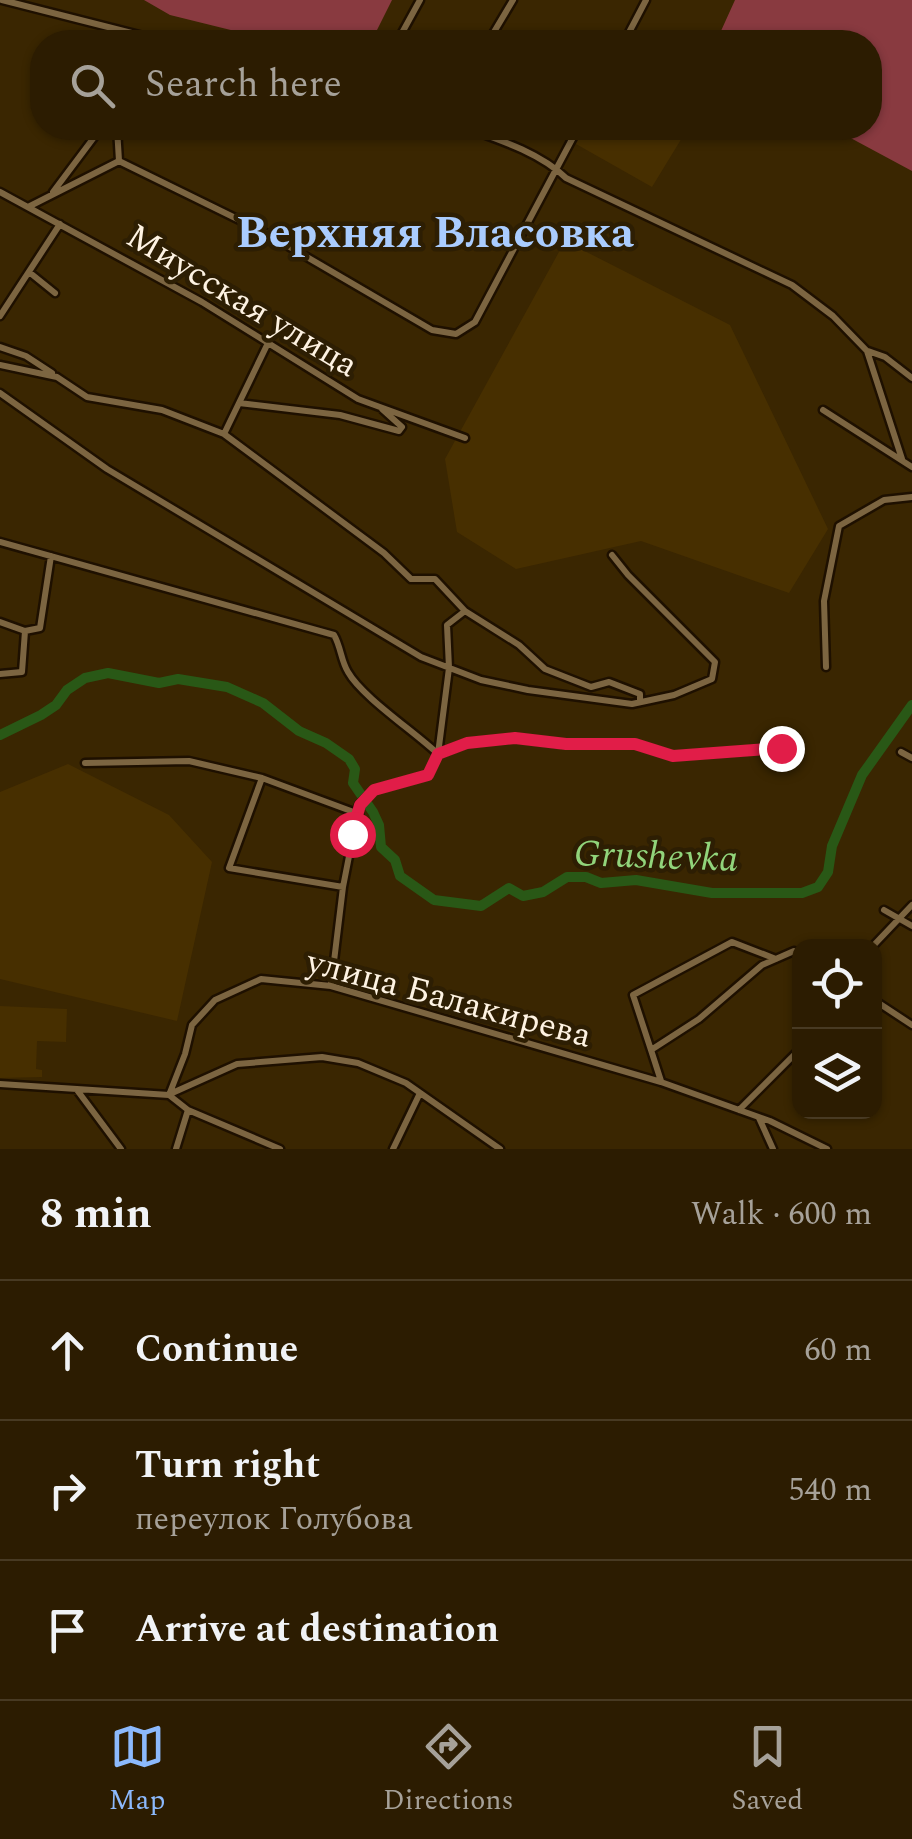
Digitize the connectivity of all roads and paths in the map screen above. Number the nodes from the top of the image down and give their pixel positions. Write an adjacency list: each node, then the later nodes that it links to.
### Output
1 (2, 0): 5 (street)
2 (420, 0): 6 (street)
3 (513, 0): 7 (street)
4 (646, 0): 8 (street)
5 (120, 30)
6 (403, 30)
7 (495, 30)
8 (630, 30)
9 (92, 140): 16 (street)
10 (117, 140): 13 (street)
11 (493, 140): 14 (street)
12 (571, 140): 14 (street)
13 (118, 161): 14 (street); 16 (street)
14 (556, 168): 24 (street)
15 (0, 192): 17 (street, Миусская улица)
16 (52, 194): 17 (street)
17 (30, 206): 18 (street, Миусская улица)
18 (60, 224): 19 (street); 22 (street, Миусская улица)
19 (29, 272): 20 (street); 21 (street)
20 (56, 293)
21 (0, 316)
22 (268, 344): 29 (street); 30 (street, Миусская улица)
23 (0, 347): 26 (street)
24 (867, 351): 27 (street); 34 (street)
25 (0, 364): 26 (street)
26 (57, 376): 32 (street)
27 (912, 378)
28 (0, 393): 44 (street)
29 (239, 403): 30 (street); 32 (street)
30 (381, 408): 33 (street, Миусская улица)
31 (823, 410): 34 (street)
32 (224, 434): 40 (street)
33 (465, 438)
34 (902, 460): 35 (street)
35 (912, 467)
36 (912, 497): 43 (street)
37 (0, 542): 39 (street)
38 (612, 555): 46 (street)
39 (50, 556): 42 (street); 49 (street)
40 (465, 612): 44 (street); 46 (street)
41 (0, 622): 42 (street)
42 (25, 631): 45 (street)
43 (826, 667)
44 (449, 668): 46 (street); 49 (street)
45 (0, 674)
46 (640, 702)
47 (781, 748): 49 (street)
48 (902, 752): 50 (street)
49 (438, 754): 53 (street)
50 (912, 758)
51 (85, 763): 52 (street)
52 (262, 778): 53 (street); 54 (street)
53 (359, 809): 54 (street)
54 (343, 887): 62 (street)
55 (912, 905): 57 (street)
56 (884, 910): 57 (street)
57 (900, 919): 58 (street); 59 (street)
58 (912, 926)
59 (880, 939)
60 (792, 954): 61 (street)
61 (776, 959): 65 (street); 65 (street)
62 (331, 986): 67 (street, улица Балакирева); 71 (street, улица Балакирева)
63 (882, 1005): 64 (street)
64 (912, 1025)
65 (652, 1050): 67 (street)
66 (792, 1057): 73 (street)
67 (661, 1082): 73 (street, улица Балакирева)
68 (0, 1084): 69 (street)
69 (77, 1089): 71 (street); 76 (street)
70 (420, 1093): 71 (street); 78 (street); 79 (street)
71 (168, 1095): 72 (street)
72 (188, 1110): 75 (street); 77 (street)
73 (739, 1110): 74 (street, улица Балакирева)
74 (758, 1117): 80 (street); 81 (street, улица Балакирева)
75 (276, 1148)
76 (121, 1149)
77 (176, 1149)
78 (393, 1149)
79 (500, 1149)
80 (773, 1149)
81 (827, 1149)

